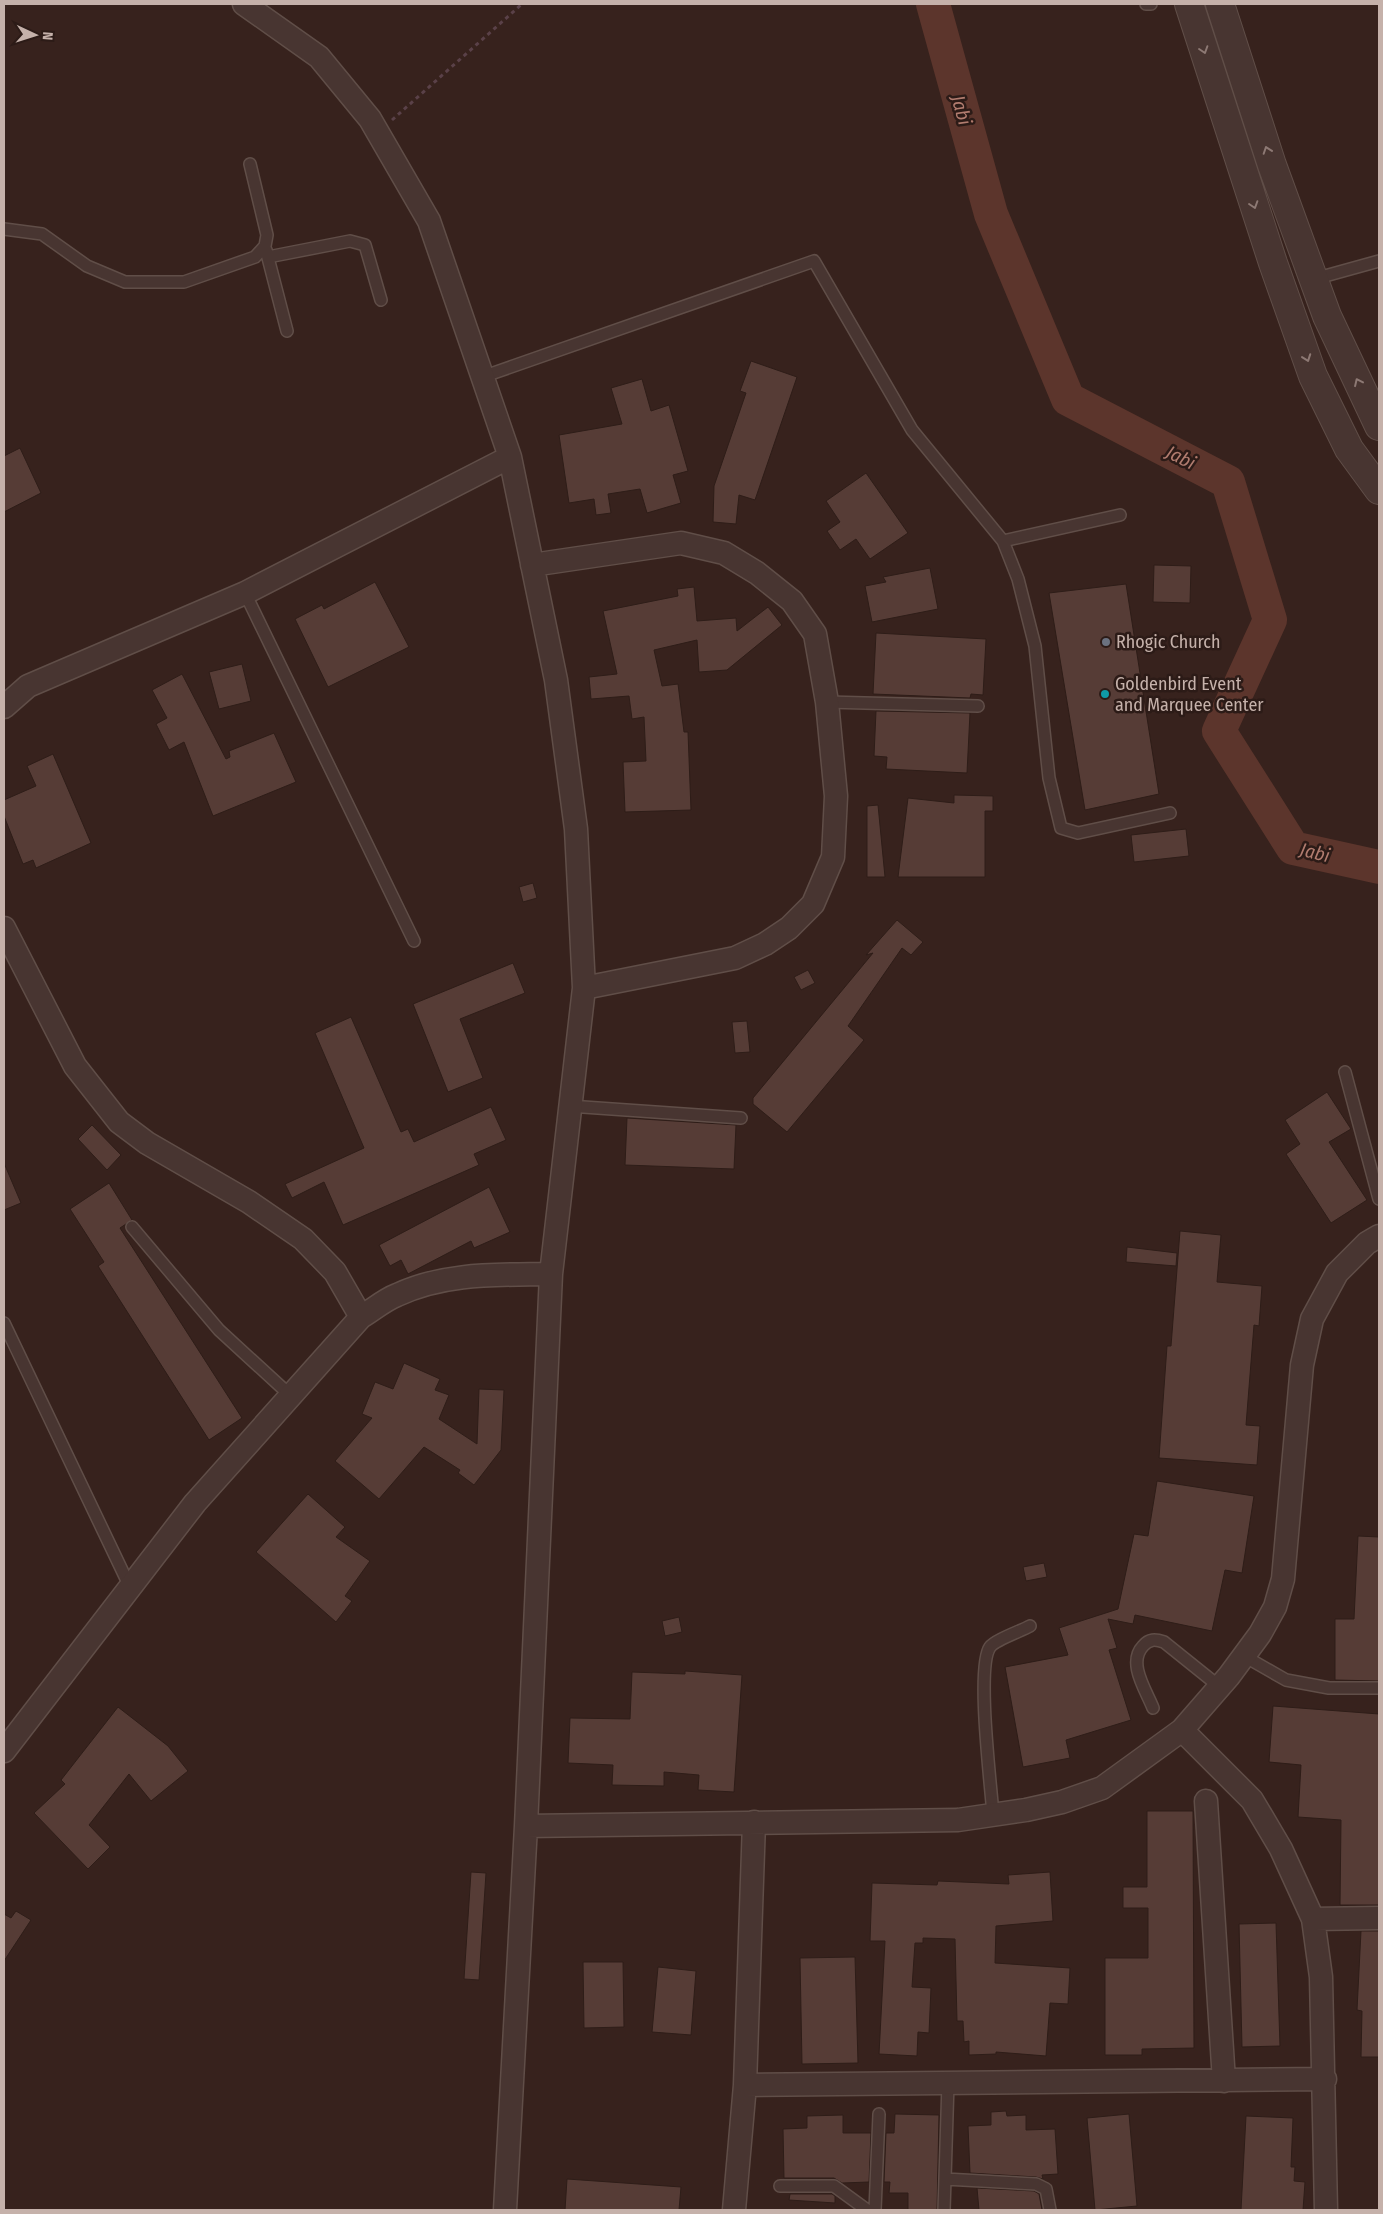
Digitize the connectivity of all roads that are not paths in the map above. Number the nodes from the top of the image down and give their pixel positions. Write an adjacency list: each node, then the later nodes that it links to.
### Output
1 (244, 4): 13 (street)
2 (1146, 4): 3 (lane)
3 (1151, 4)
4 (1188, 4): 16 (street, one-way to 16)
5 (1220, 4): 10 (street, one-way to 5)
6 (250, 164): 8 (lane)
7 (4, 229): 8 (lane)
8 (266, 252): 11 (lane); 12 (lane)
9 (1379, 261): 10 (lane)
10 (1314, 279): 14 (street, one-way to 10)
11 (381, 300)
12 (287, 331)
13 (482, 377): 15 (street); 18 (lane)
14 (1379, 426)
15 (510, 458): 19 (street); 20 (street)
16 (1379, 490)
17 (1120, 515): 18 (lane)
18 (1004, 541): 24 (lane)
19 (532, 565): 21 (street); 27 (street)
20 (245, 593): 23 (street); 26 (lane)
21 (828, 702): 22 (lane); 27 (street)
22 (978, 706)
23 (4, 707)
24 (1170, 813)
25 (4, 928): 35 (street)
26 (414, 941)
27 (584, 988): 29 (street)
28 (1345, 1072): 31 (lane)
29 (569, 1106): 30 (lane); 34 (street)
30 (741, 1118)
31 (1379, 1199)
32 (132, 1226): 37 (lane)
33 (1379, 1236): 40 (street)
34 (551, 1274): 35 (street); 49 (street)
35 (361, 1317): 37 (street)
36 (4, 1323): 38 (lane)
37 (291, 1396): 38 (street)
38 (130, 1587): 45 (street)
39 (1030, 1626): 47 (lane)
40 (1244, 1656): 41 (street); 42 (lane)
41 (1220, 1687): 43 (lane); 44 (street)
42 (1379, 1688)
43 (1153, 1708)
44 (1182, 1730): 47 (street); 51 (street)
45 (4, 1751)
46 (1206, 1801): 53 (street)
47 (993, 1815): 48 (street)
48 (754, 1822): 49 (street); 55 (street)
49 (526, 1826): 59 (street)
50 (1379, 1918): 51 (street)
51 (1313, 1919): 52 (street)
52 (1325, 2079): 53 (street); 65 (street)
53 (1224, 2081): 54 (street)
54 (948, 2083): 55 (street); 57 (lane)
55 (745, 2085): 60 (street)
56 (879, 2114): 62 (lane)
57 (945, 2179): 63 (lane); 64 (lane)
58 (780, 2186): 61 (lane)
59 (505, 2210)
60 (734, 2210)
61 (867, 2210)
62 (876, 2210)
63 (944, 2210)
64 (1050, 2210)
65 (1326, 2210)

